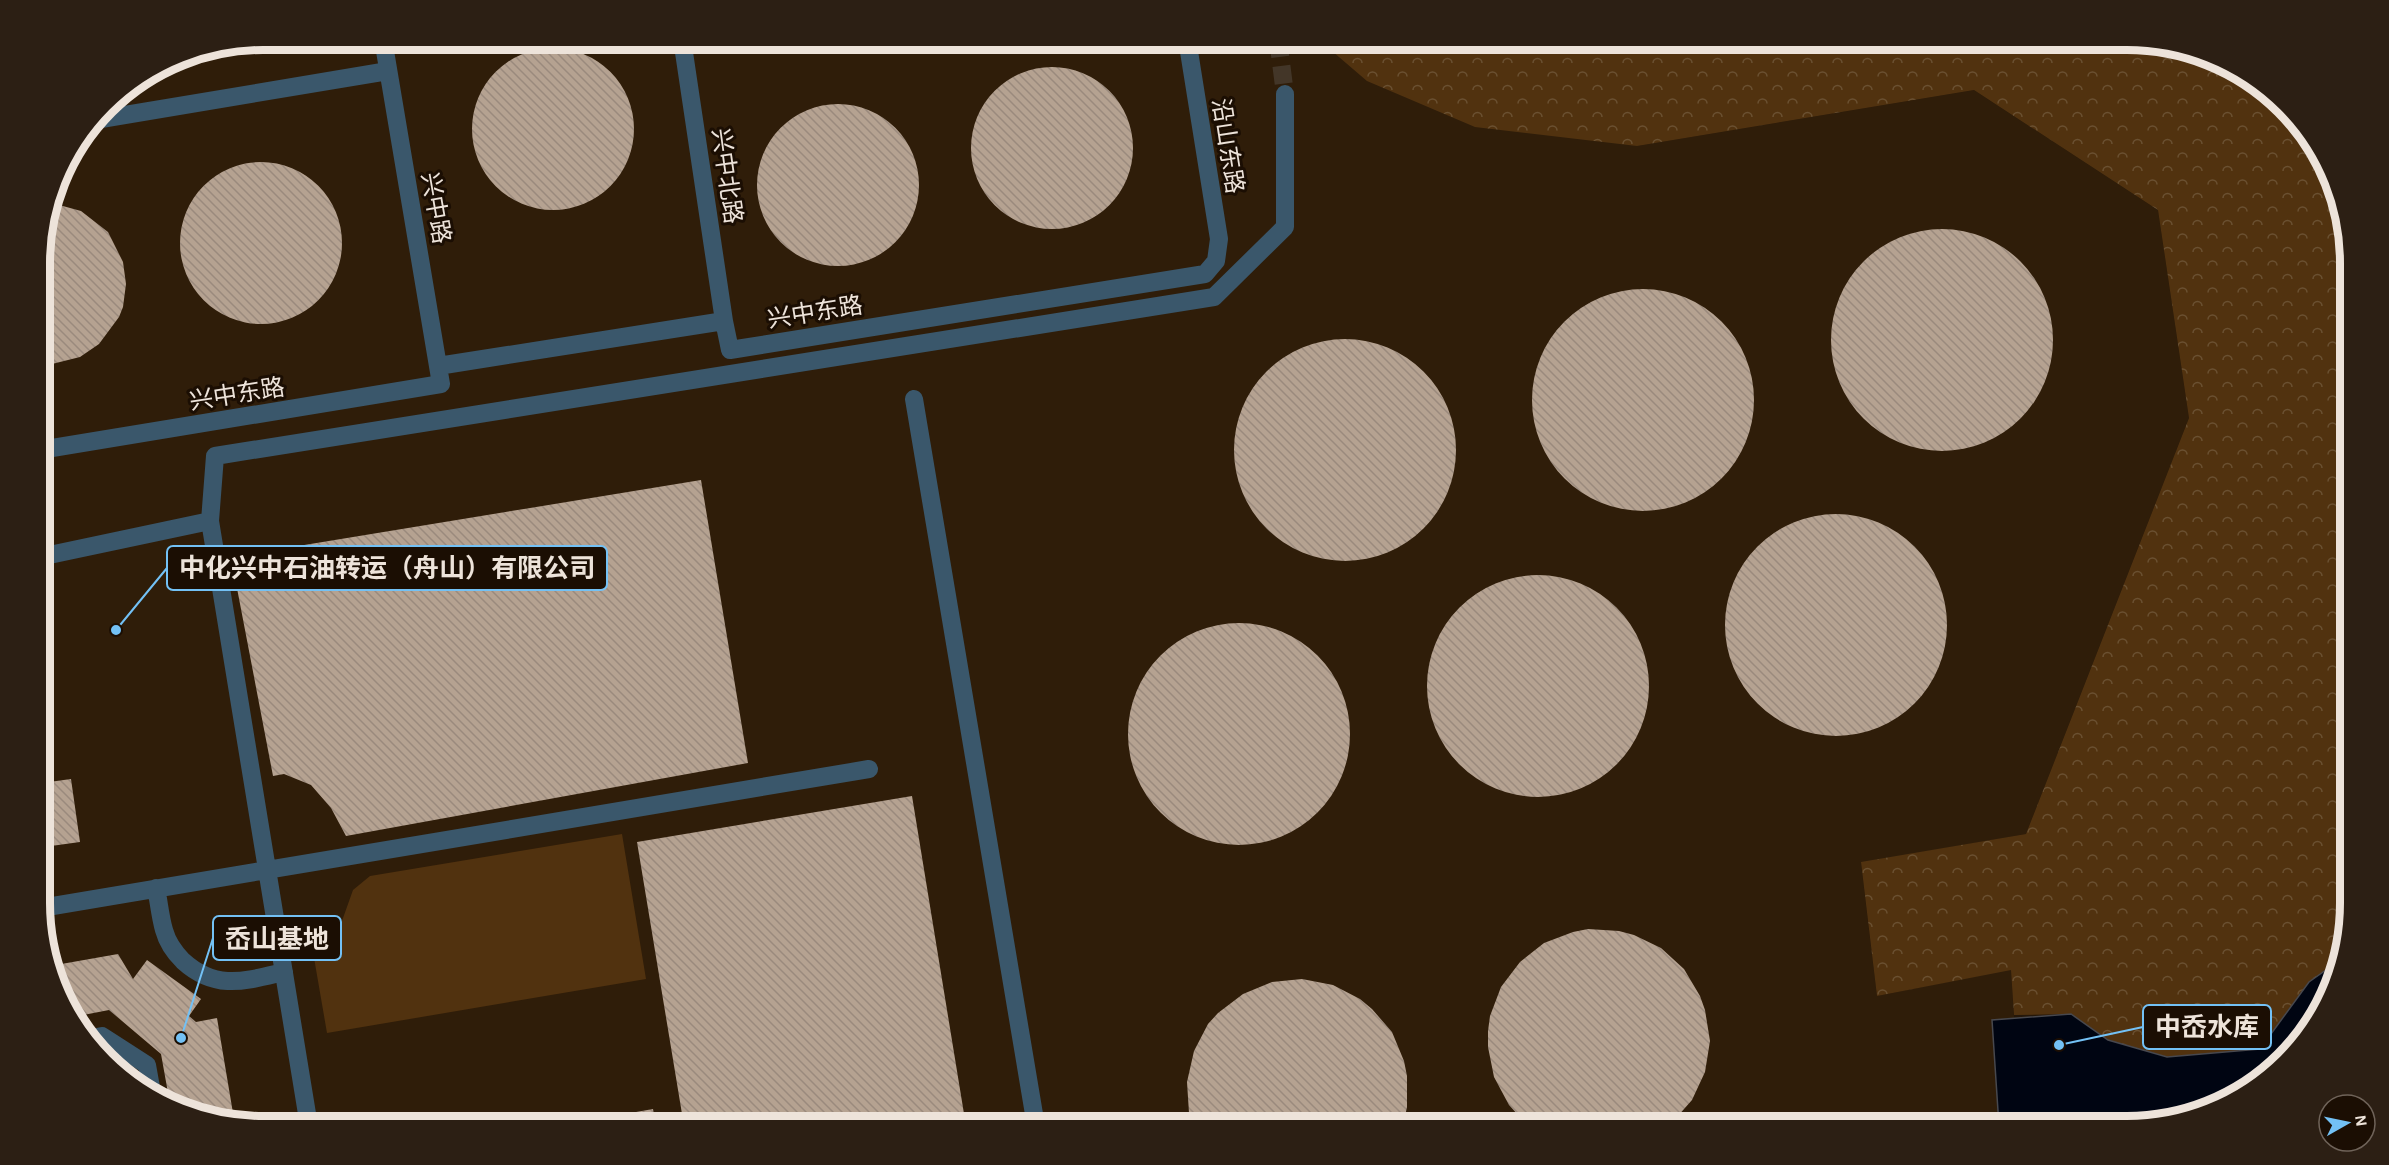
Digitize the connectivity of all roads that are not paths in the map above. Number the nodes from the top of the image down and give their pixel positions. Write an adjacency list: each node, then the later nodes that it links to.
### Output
1 (384, 50): 4 (lane, 兴中路)
2 (684, 50): 8 (lane, 兴中北路)
3 (1189, 50): 7 (lane, 沿山东路)
4 (388, 71): 6 (lane); 9 (lane, 兴中路)
5 (1286, 94): 13 (lane)
6 (106, 118)
7 (1216, 261): 8 (lane, 兴中东路)
8 (724, 321): 9 (lane)
9 (438, 366): 10 (lane, 兴中路)
10 (441, 384): 12 (lane, 兴中东路)
11 (914, 399): 23 (lane)
12 (50, 448)
13 (210, 521): 14 (lane); 16 (lane)
14 (50, 555)
15 (869, 769): 16 (lane)
16 (267, 870): 17 (lane); 19 (lane)
17 (156, 888): 18 (lane); 19 (lane)
18 (50, 906)
19 (284, 972): 22 (lane)
20 (98, 1037): 21 (lane)
21 (150, 1084)
22 (307, 1116)
23 (1034, 1116)

